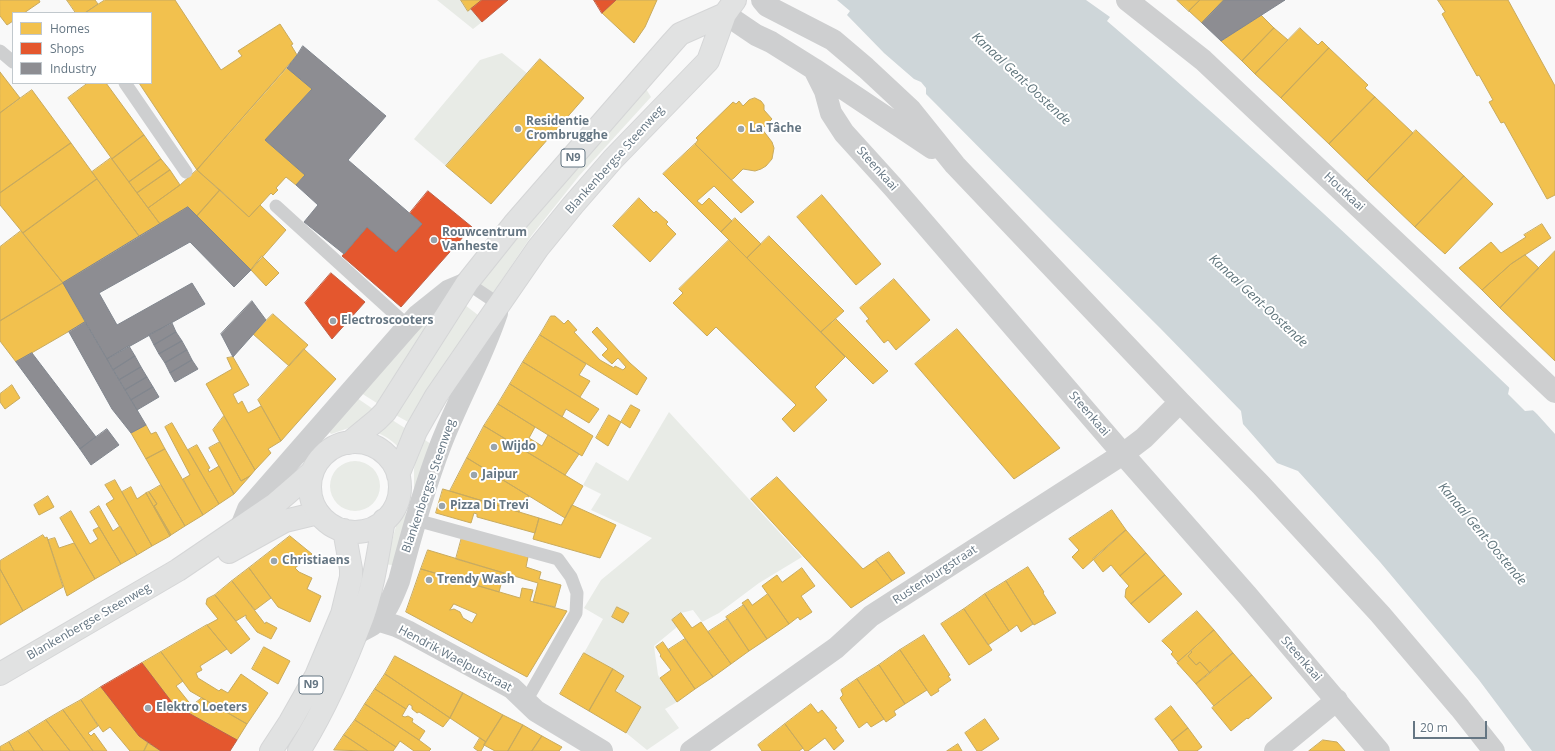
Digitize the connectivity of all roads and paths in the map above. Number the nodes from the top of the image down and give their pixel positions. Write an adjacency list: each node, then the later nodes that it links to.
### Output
1 (762, 0): 8 (street)
2 (1127, 0): 14 (street, Houtkaai)
3 (725, 5): 6 (street); 11 (main road, Blankenbergse Steenweg / N9); 12 (main road, Blankenbergse Steenweg / N9)
4 (0, 51): 5 (lane)
5 (12, 61)
6 (814, 68): 8 (street); 17 (street, Steenkaai)
7 (126, 84): 9 (lane)
8 (955, 165): 15 (street)
9 (186, 172)
10 (276, 206): 13 (lane)
11 (467, 283): 12 (lane); 13 (street, Blankenbergse Steenweg); 16 (main road, Blankenbergse Steenweg / N9)
12 (500, 305): 19 (main road, Blankenbergse Steenweg / N9); 22 (street, Blankenbergse Steenweg)
13 (408, 326): 23 (street, Blankenbergse Steenweg)
14 (1555, 392)
15 (1180, 402): 17 (street, Rustenburgstraat); 36 (street)
16 (348, 442): 18 (main road, Blankenbergse Steenweg / N9); 19 (main road, Blankenbergse Steenweg / N9)
17 (1123, 454): 28 (street, Steenkaai); 33 (street, Rustenburgstraat)
18 (312, 472): 20 (main road, Blankenbergse Steenweg / N9); 23 (main road, Blankenbergse Steenweg)
19 (398, 475): 21 (main road, Blankenbergse Steenweg / N9)
20 (318, 513): 24 (main road, Blankenbergse Steenweg / N9); 25 (main road, Blankenbergse Steenweg)
21 (384, 520): 24 (main road, Blankenbergse Steenweg / N9); 26 (main road, N9)
22 (416, 520): 26 (street, Blankenbergse Steenweg); 29 (lane)
23 (240, 529): 25 (main road, Blankenbergse Steenweg)
24 (344, 530): 30 (main road, N9)
25 (178, 570): 27 (main road, Blankenbergse Steenweg)
26 (365, 623): 29 (street, Hendrik Waelputstraat); 31 (main road, N9)
27 (0, 674)
28 (1337, 700): 34 (street); 35 (street, Steenkaai)
29 (526, 701): 32 (street, Hendrik Waelputstraat)
30 (271, 751)
31 (299, 751)
32 (602, 751)
33 (690, 751)
34 (1275, 751)
35 (1379, 751)
36 (1494, 751)

